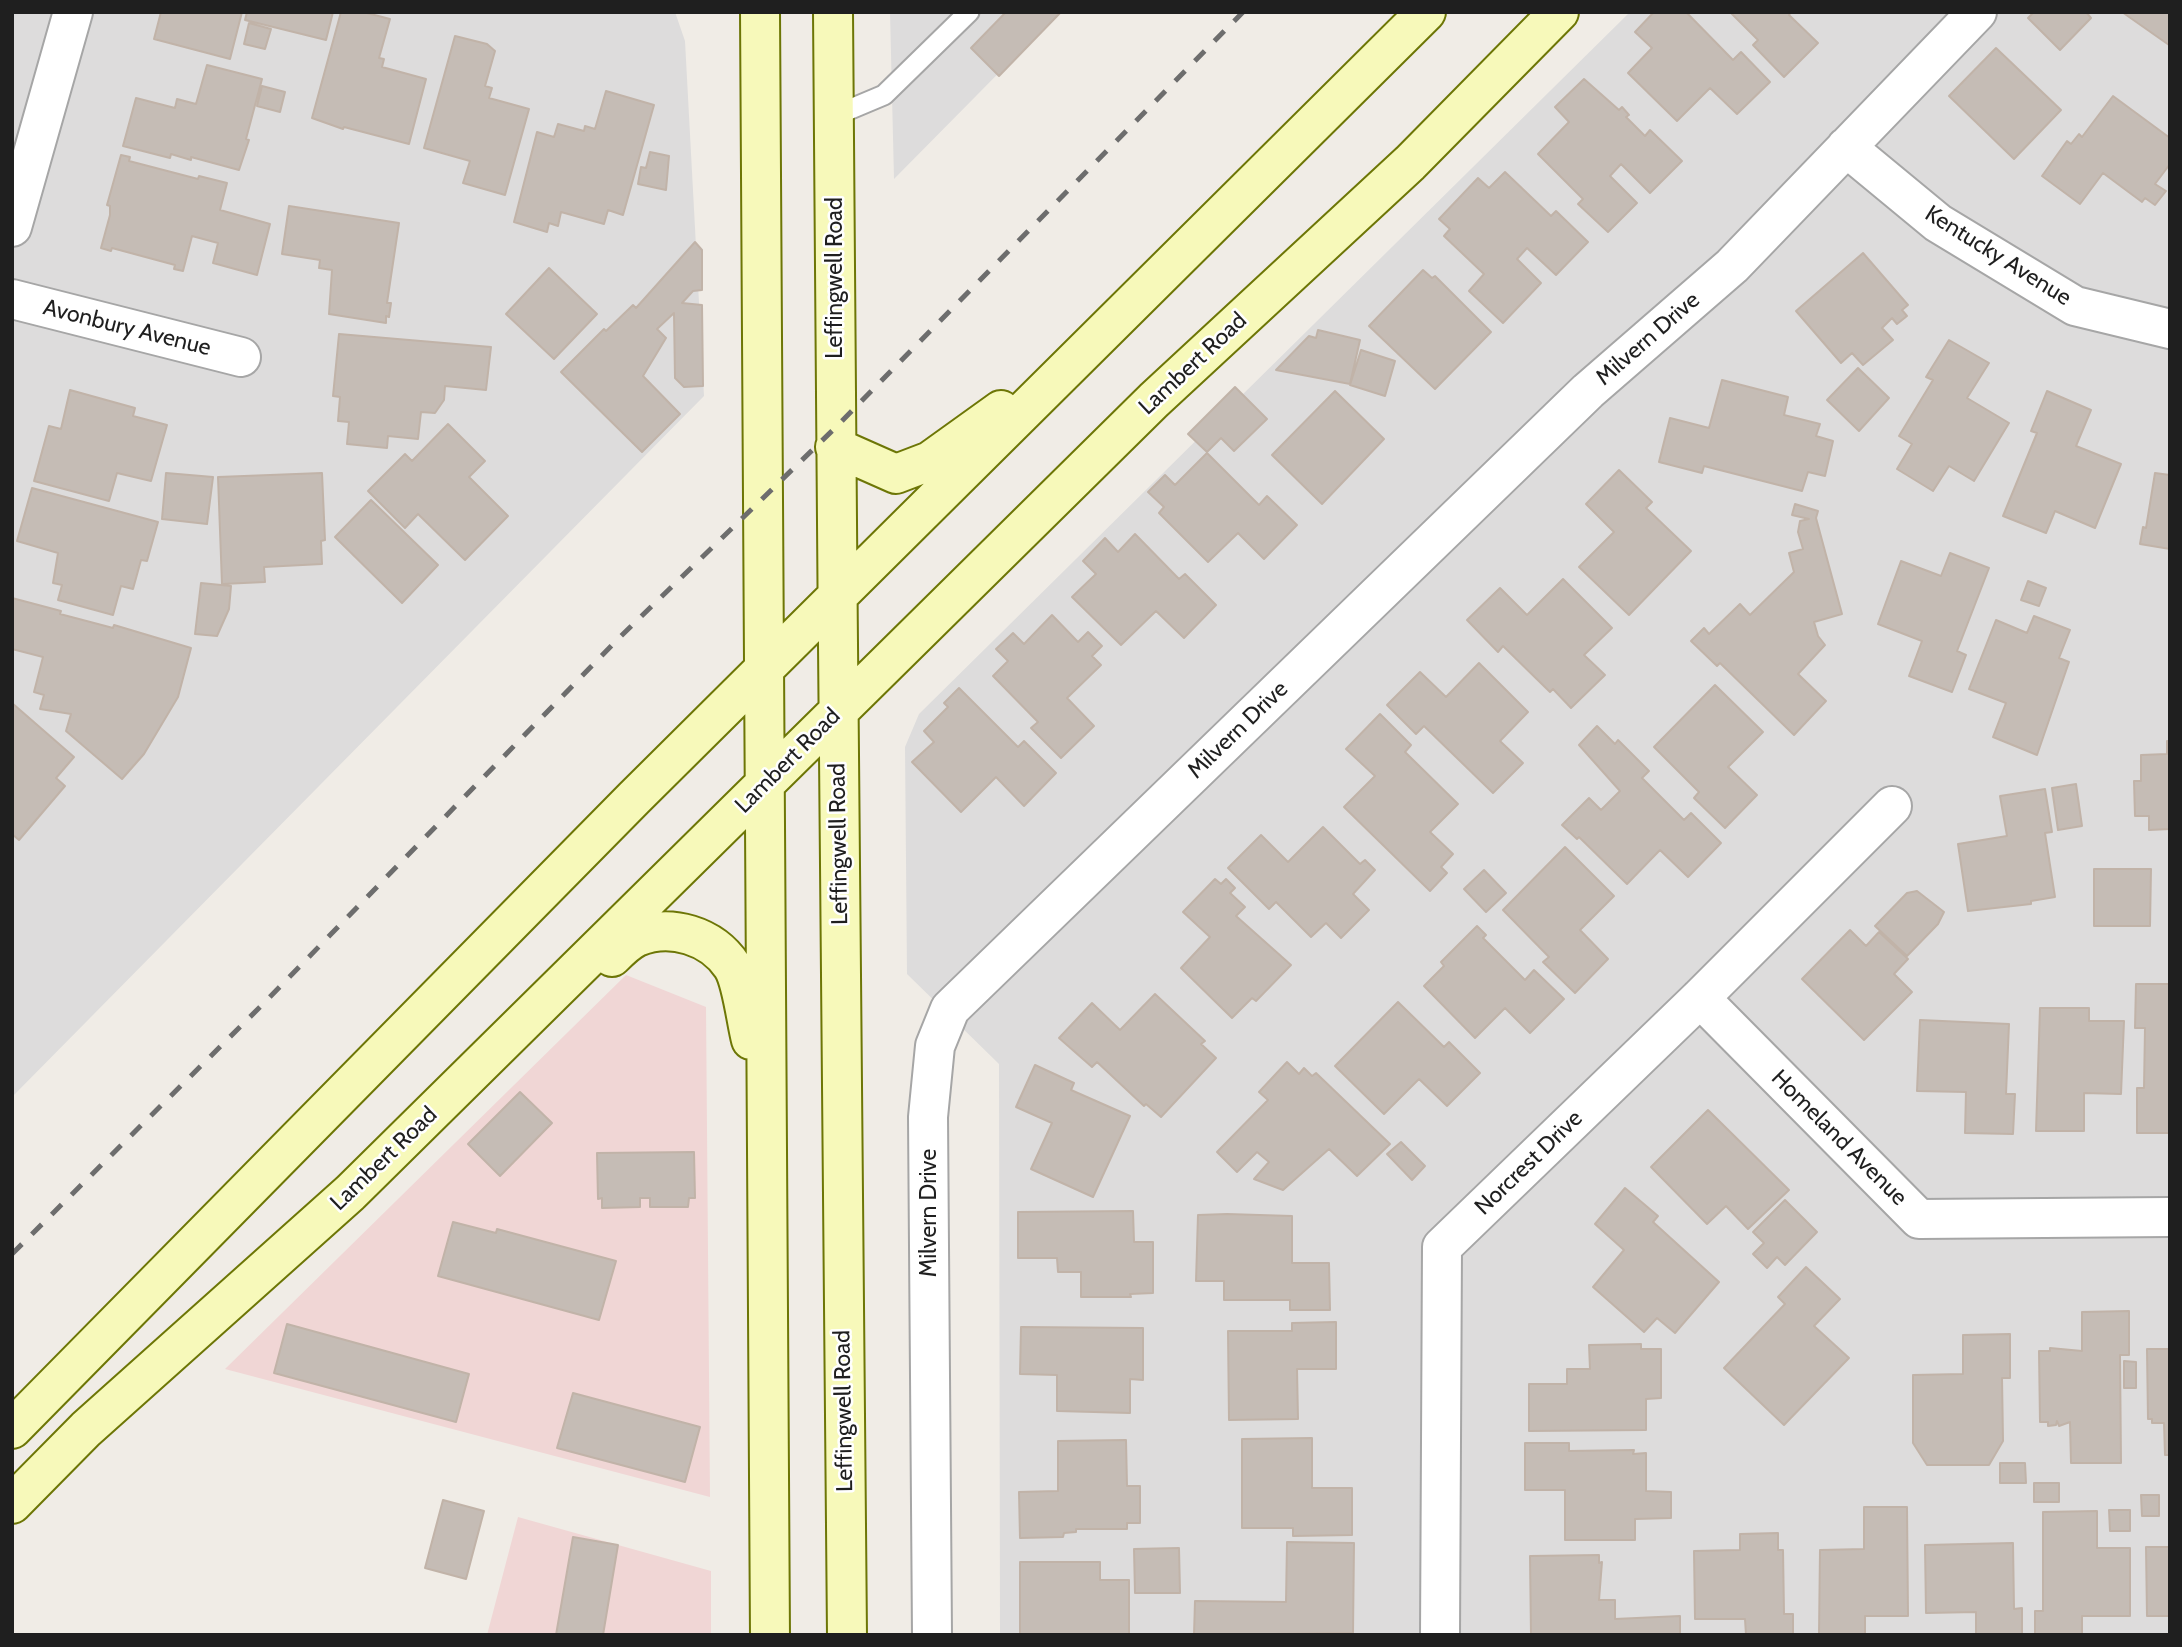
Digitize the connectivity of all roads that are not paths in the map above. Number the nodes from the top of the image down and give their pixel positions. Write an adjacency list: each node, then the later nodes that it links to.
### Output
1 (73, 12): 10 (street)
2 (760, 12): 17 (main road)
3 (833, 12): 8 (main road, Leffingwell Road)
4 (969, 12): 8 (lane)
5 (1426, 12): 13 (main road)
6 (1559, 12): 18 (main road, Lambert Road)
7 (1977, 12): 9 (street, Milvern Drive)
8 (834, 116): 15 (main road, Leffingwell Road)
9 (1846, 147): 12 (street, Kentucky Avenue); 29 (street, Milvern Drive)
10 (12, 227)
11 (12, 299): 14 (street, Avonbury Avenue)
12 (2170, 329)
13 (1088, 348): 15 (main road); 16 (main road)
14 (241, 357)
15 (835, 447): 16 (main road, Leffingwell Road)
16 (835, 601): 17 (main road); 18 (main road, Leffingwell Road)
17 (763, 673): 19 (main road); 25 (main road)
18 (837, 713): 19 (main road, Lambert Road); 28 (main road, Leffingwell Road)
19 (765, 784): 22 (main road, Lambert Road); 23 (main road)
20 (1892, 806): 21 (street, Norcrest Drive)
21 (1700, 998): 24 (street, Homeland Avenue); 30 (street, Norcrest Drive)
22 (486, 1061): 23 (main road); 26 (main road, Lambert Road)
23 (766, 1107): 27 (main road)
24 (2170, 1217)
25 (12, 1429)
26 (12, 1504)
27 (770, 1635)
28 (846, 1635)
29 (932, 1635)
30 (1440, 1635)

